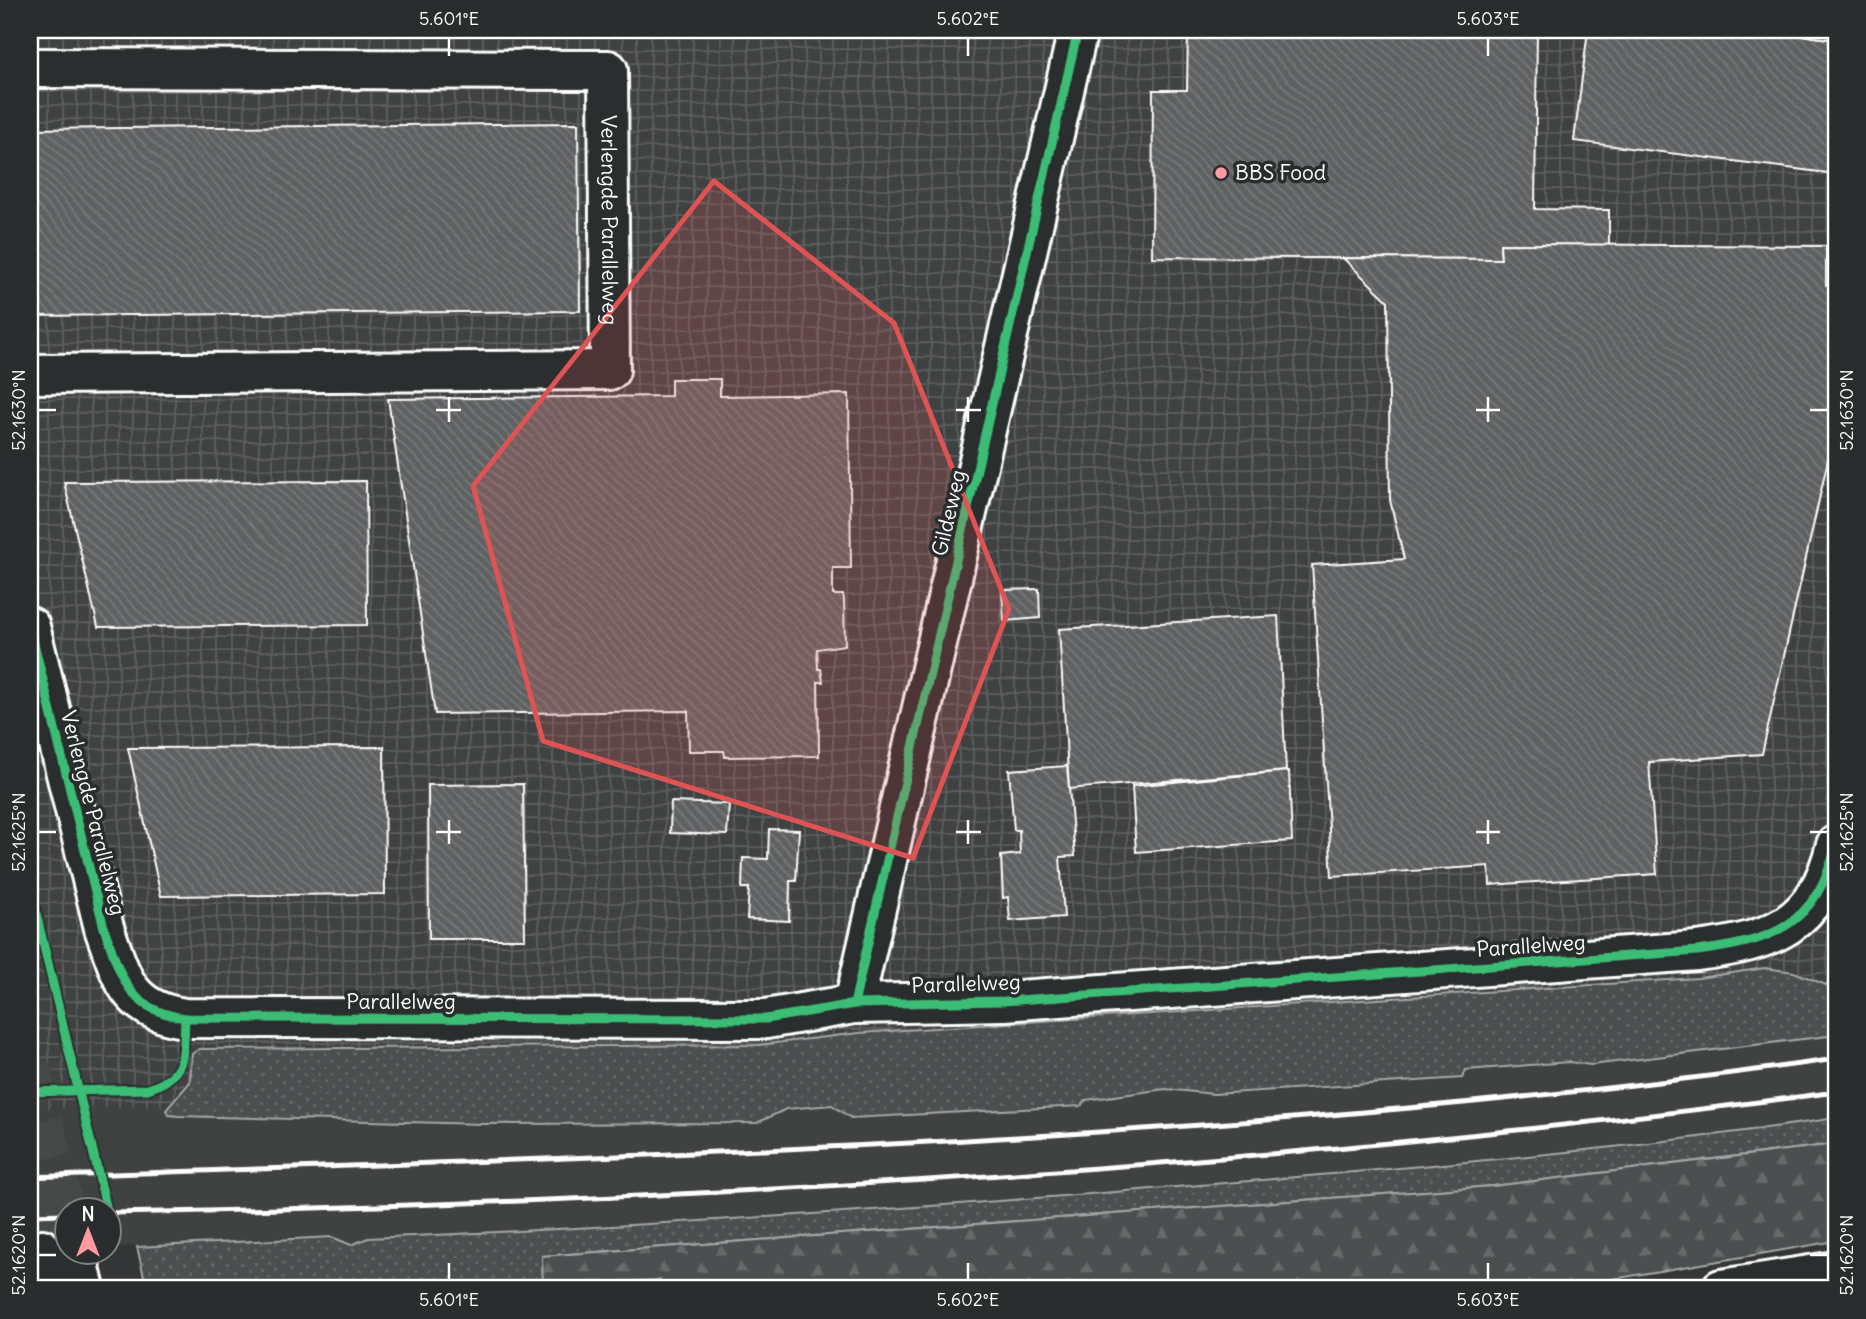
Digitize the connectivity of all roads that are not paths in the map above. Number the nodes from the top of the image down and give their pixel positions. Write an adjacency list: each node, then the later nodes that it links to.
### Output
1 (1077, 30): 7 (street, Gildeweg)
2 (30, 68): 3 (street, Verlengde Parallelweg)
3 (30, 374)
4 (30, 627): 6 (street, Verlengde Parallelweg)
5 (1836, 845): 7 (street, Parallelweg)
6 (138, 1002): 7 (street, Parallelweg)
7 (854, 1004)
8 (56, 1266): 11 (street)
9 (69, 1266): 12 (street)
10 (1836, 1271): 13 (street)
11 (51, 1289)
12 (85, 1289)
13 (1721, 1289)

